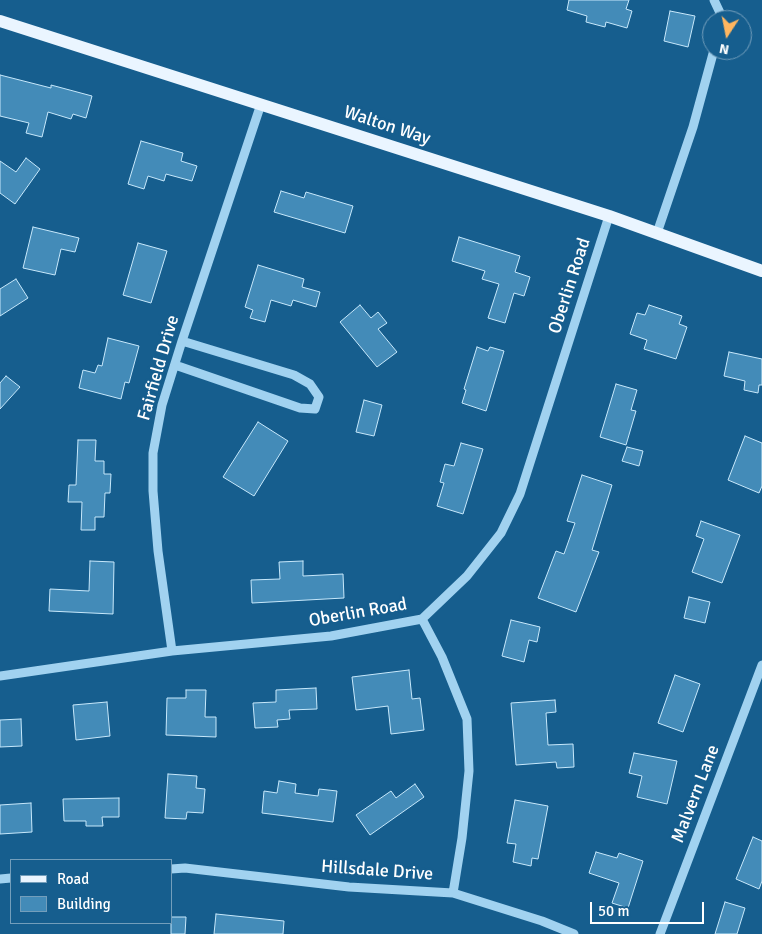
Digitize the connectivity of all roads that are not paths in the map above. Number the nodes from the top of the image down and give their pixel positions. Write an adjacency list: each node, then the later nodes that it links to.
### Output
1 (0, 20): 3 (main road, Walton Way)
2 (711, 60): 5 (street)
3 (261, 104): 4 (main road, Walton Way); 7 (street, Fairfield Drive)
4 (610, 216): 5 (main road, Walton Way); 9 (street, Oberlin Road)
5 (657, 233): 6 (main road, Walton Way)
6 (762, 271)
7 (182, 341): 8 (street, Fairfield Drive); 8 (street)
8 (175, 365): 10 (street, Fairfield Drive)
9 (422, 619): 10 (street, Oberlin Road); 14 (street)
10 (172, 651): 12 (street, Oberlin Road)
11 (762, 665): 16 (street, Malvern Lane)
12 (0, 676)
13 (172, 869): 14 (street, Hillsdale Drive)
14 (453, 893): 15 (street, Hillsdale Drive)
15 (574, 934)
16 (660, 934)

